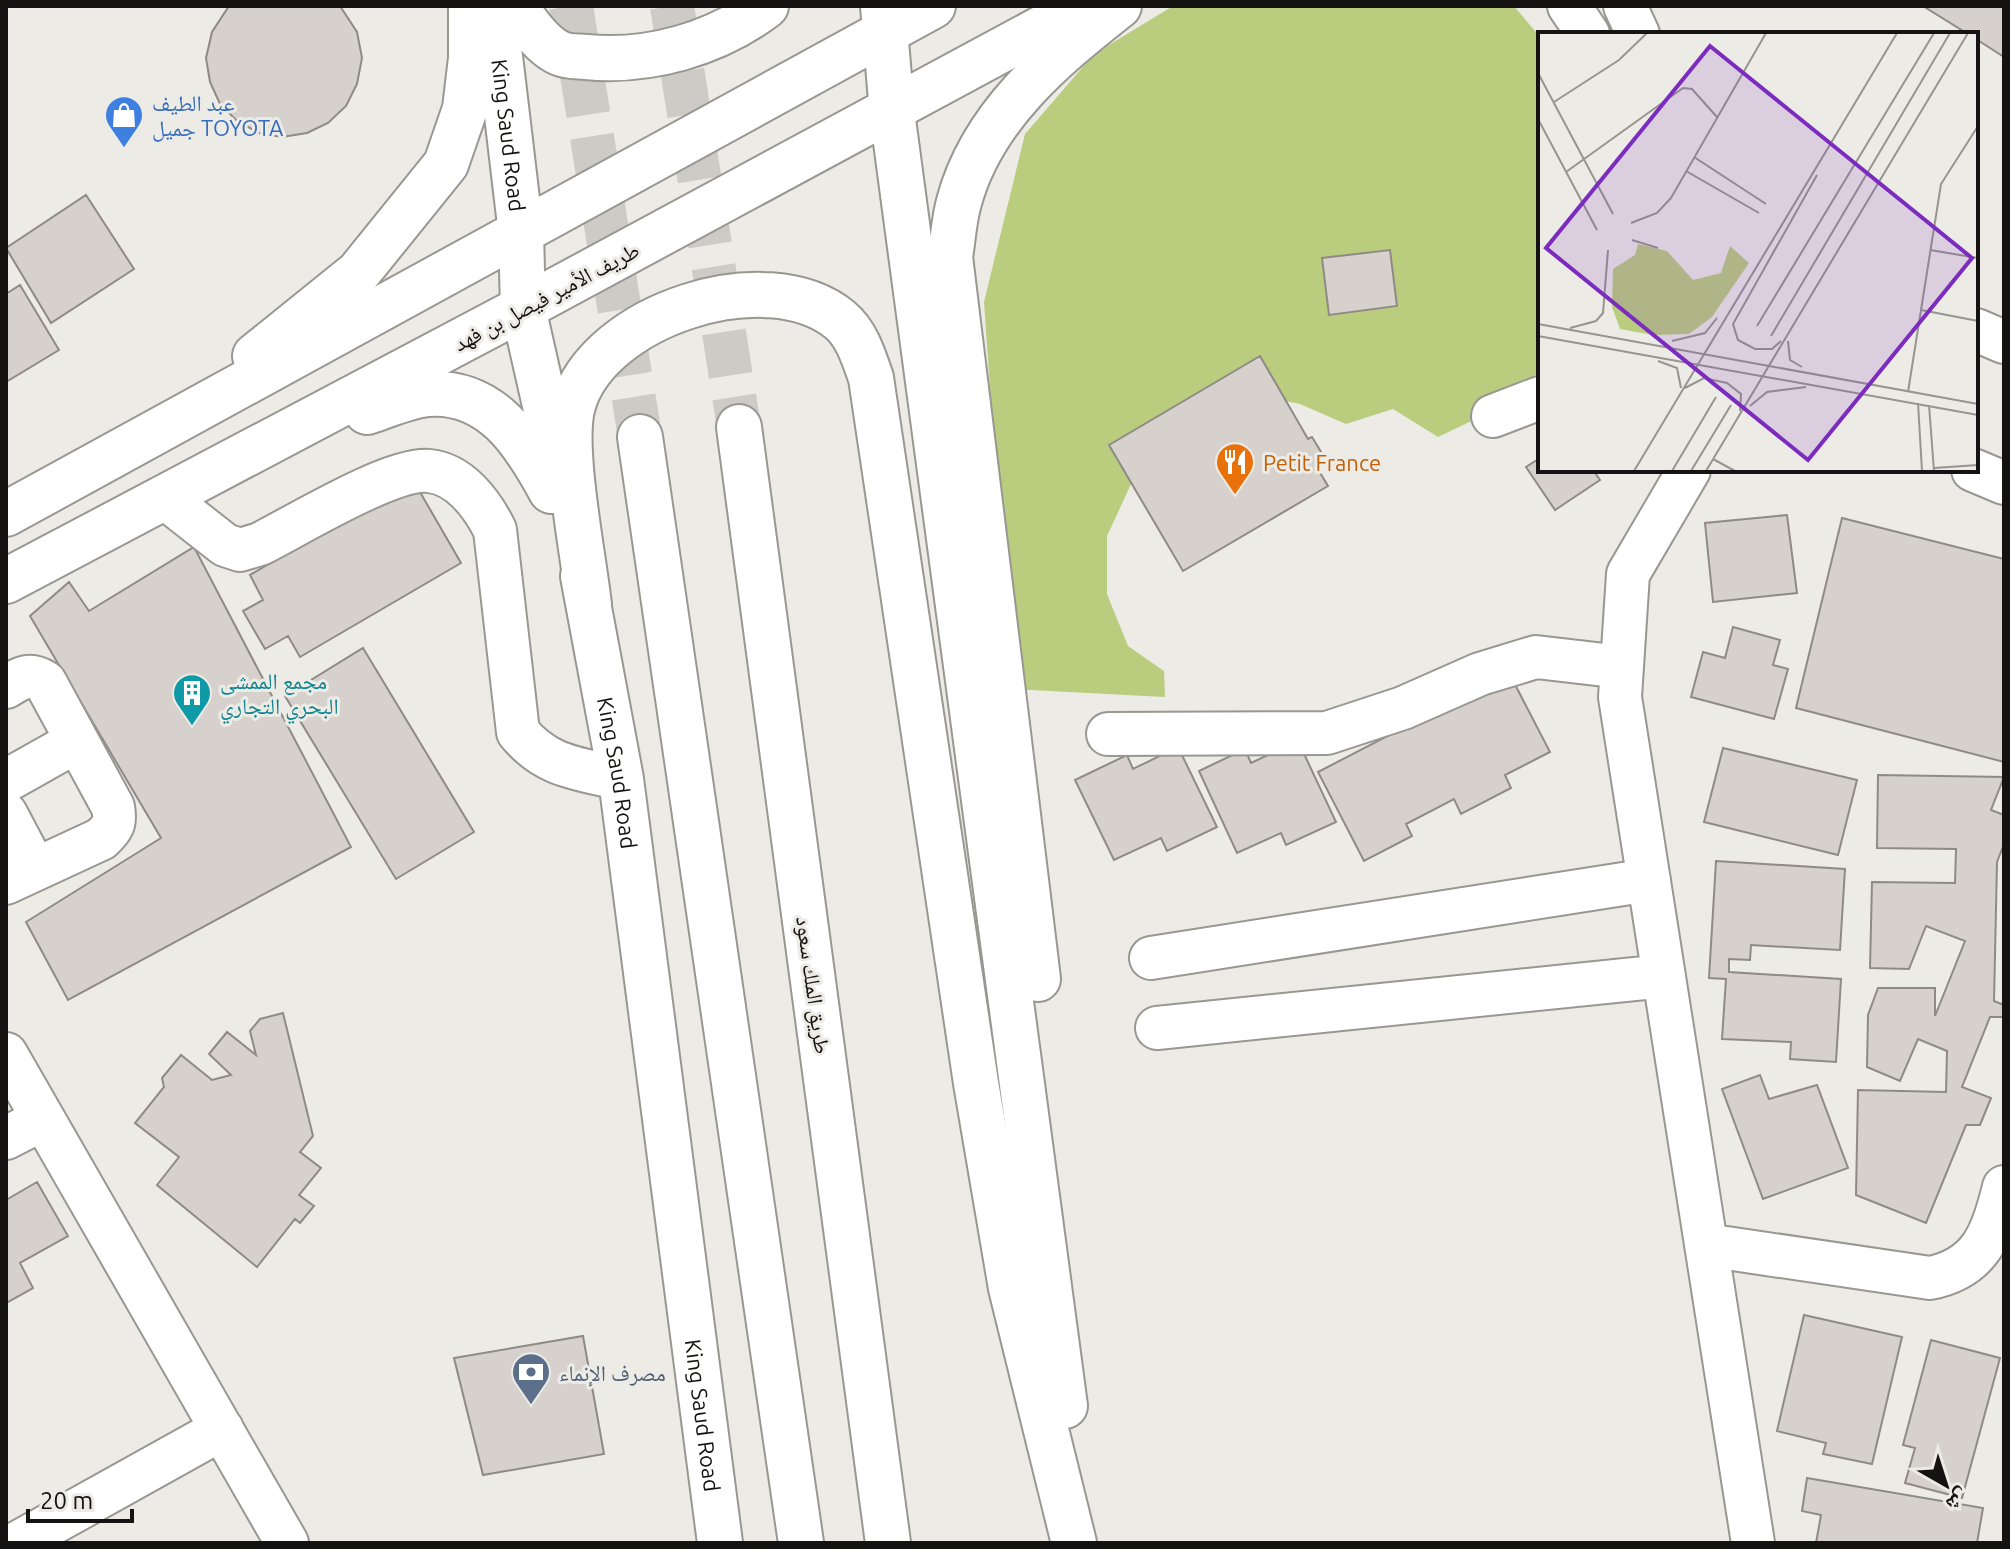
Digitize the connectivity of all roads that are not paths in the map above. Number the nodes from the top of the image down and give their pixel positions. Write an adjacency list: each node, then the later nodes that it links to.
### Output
1 (471, 6): 21 (main road)
2 (494, 6): 14 (main road, King Saud Road)
3 (515, 6): 4 (main road)
4 (766, 6)
5 (933, 6): 10 (main road)
6 (1083, 6): 13 (main road, طريف الأمير فيصل بن فهد)
7 (1119, 6): 48 (main road)
8 (1569, 6): 11 (street)
9 (1625, 6): 12 (street)
10 (885, 19): 13 (main road); 14 (main road)
11 (1587, 32)
12 (1637, 32)
13 (892, 112): 15 (main road, طريف الأمير فيصل بن فهد); 48 (main road)
14 (521, 233): 15 (main road, King Saud Road); 21 (main road)
15 (523, 308): 23 (main road, طريف الأمير فيصل بن فهد); 29 (main road, King Saud Road)
16 (1978, 331): 17 (street)
17 (2004, 342)
18 (1538, 399): 19 (street)
19 (1493, 416)
20 (739, 427): 54 (main road, طريق الملك سعود)
21 (164, 429): 28 (main road)
22 (640, 437): 53 (main road)
23 (269, 442): 27 (main road, طريف الأمير فيصل بن فهد); 29 (main road)
24 (1688, 472): 32 (street)
25 (1978, 472): 26 (street)
26 (2004, 483)
27 (165, 498): 30 (main road, طريف الأمير فيصل بن فهد); 36 (street)
28 (6, 514)
29 (573, 531): 31 (main road, King Saud Road)
30 (6, 581)
31 (589, 605): 36 (main road, King Saud Road); 55 (main road)
32 (1622, 667): 34 (street); 40 (street)
33 (6, 687): 35 (street)
34 (1108, 734)
35 (77, 741): 37 (street); 39 (street)
36 (621, 779): 52 (main road, King Saud Road)
37 (6, 781)
38 (6, 814): 39 (street)
39 (21, 876)
40 (1649, 880): 41 (street); 42 (street)
41 (1151, 958)
42 (1664, 976): 43 (street); 47 (street)
43 (1157, 1028)
44 (6, 1054): 45 (street)
45 (23, 1129): 49 (street)
46 (2004, 1187): 47 (street)
47 (1706, 1245): 57 (street)
48 (1064, 1400): 56 (main road)
49 (222, 1429): 50 (street); 51 (street)
50 (17, 1543)
51 (287, 1543)
52 (720, 1543)
53 (801, 1543)
54 (888, 1543)
55 (1074, 1543)
56 (1083, 1543)
57 (1753, 1543)

